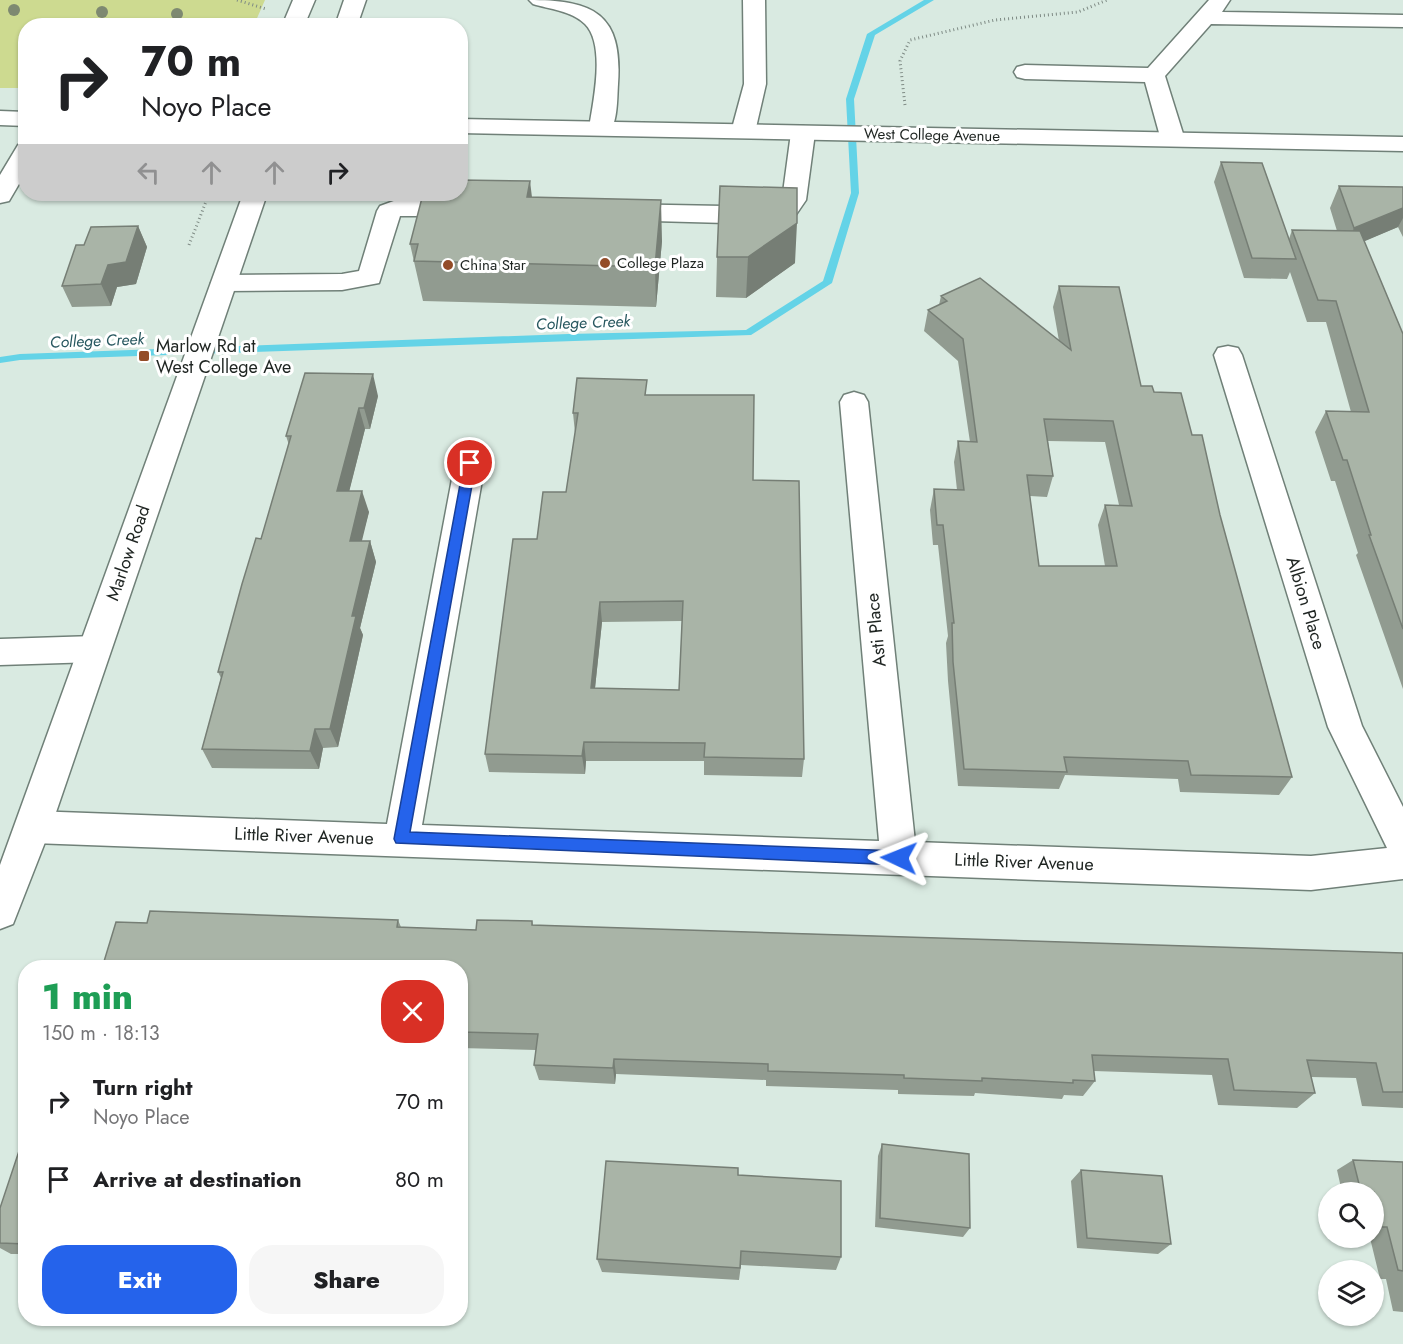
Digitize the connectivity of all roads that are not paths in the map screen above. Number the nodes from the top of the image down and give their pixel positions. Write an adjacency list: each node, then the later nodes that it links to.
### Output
1 (304, 0): 6 (street)
2 (355, 0): 7 (street)
3 (540, 0): 15 (street)
4 (754, 0): 16 (street)
5 (1221, 0): 8 (street)
6 (296, 18)
7 (349, 18)
8 (1207, 18): 9 (street); 11 (street)
9 (1403, 21)
10 (1025, 72): 11 (street)
11 (1154, 75): 18 (street)
12 (0, 118): 13 (street)
13 (18, 119)
14 (468, 126): 15 (street, West College Avenue)
15 (601, 128): 16 (street, West College Avenue)
16 (743, 132): 17 (street, West College Avenue)
17 (804, 133): 18 (street, West College Avenue); 24 (street)
18 (1173, 140): 19 (street, West College Avenue)
19 (1403, 144)
20 (18, 164): 21 (street)
21 (0, 196)
22 (253, 201): 25 (street, Marlow Road)
23 (484, 209): 25 (street)
24 (589, 212)
25 (224, 283): 29 (street, Marlow Road)
26 (1228, 355): 33 (street, Albion Place)
27 (854, 402): 34 (street, Asti Place)
28 (470, 463): 32 (street)
29 (95, 650): 30 (street); 31 (street, Marlow Road)
30 (0, 652)
31 (33, 827): 32 (street, Little River Avenue); 36 (street, Marlow Road)
32 (402, 839): 34 (street, Little River Avenue)
33 (1403, 843)
34 (899, 858): 35 (street, Little River Avenue)
35 (1403, 863)
36 (0, 912)

